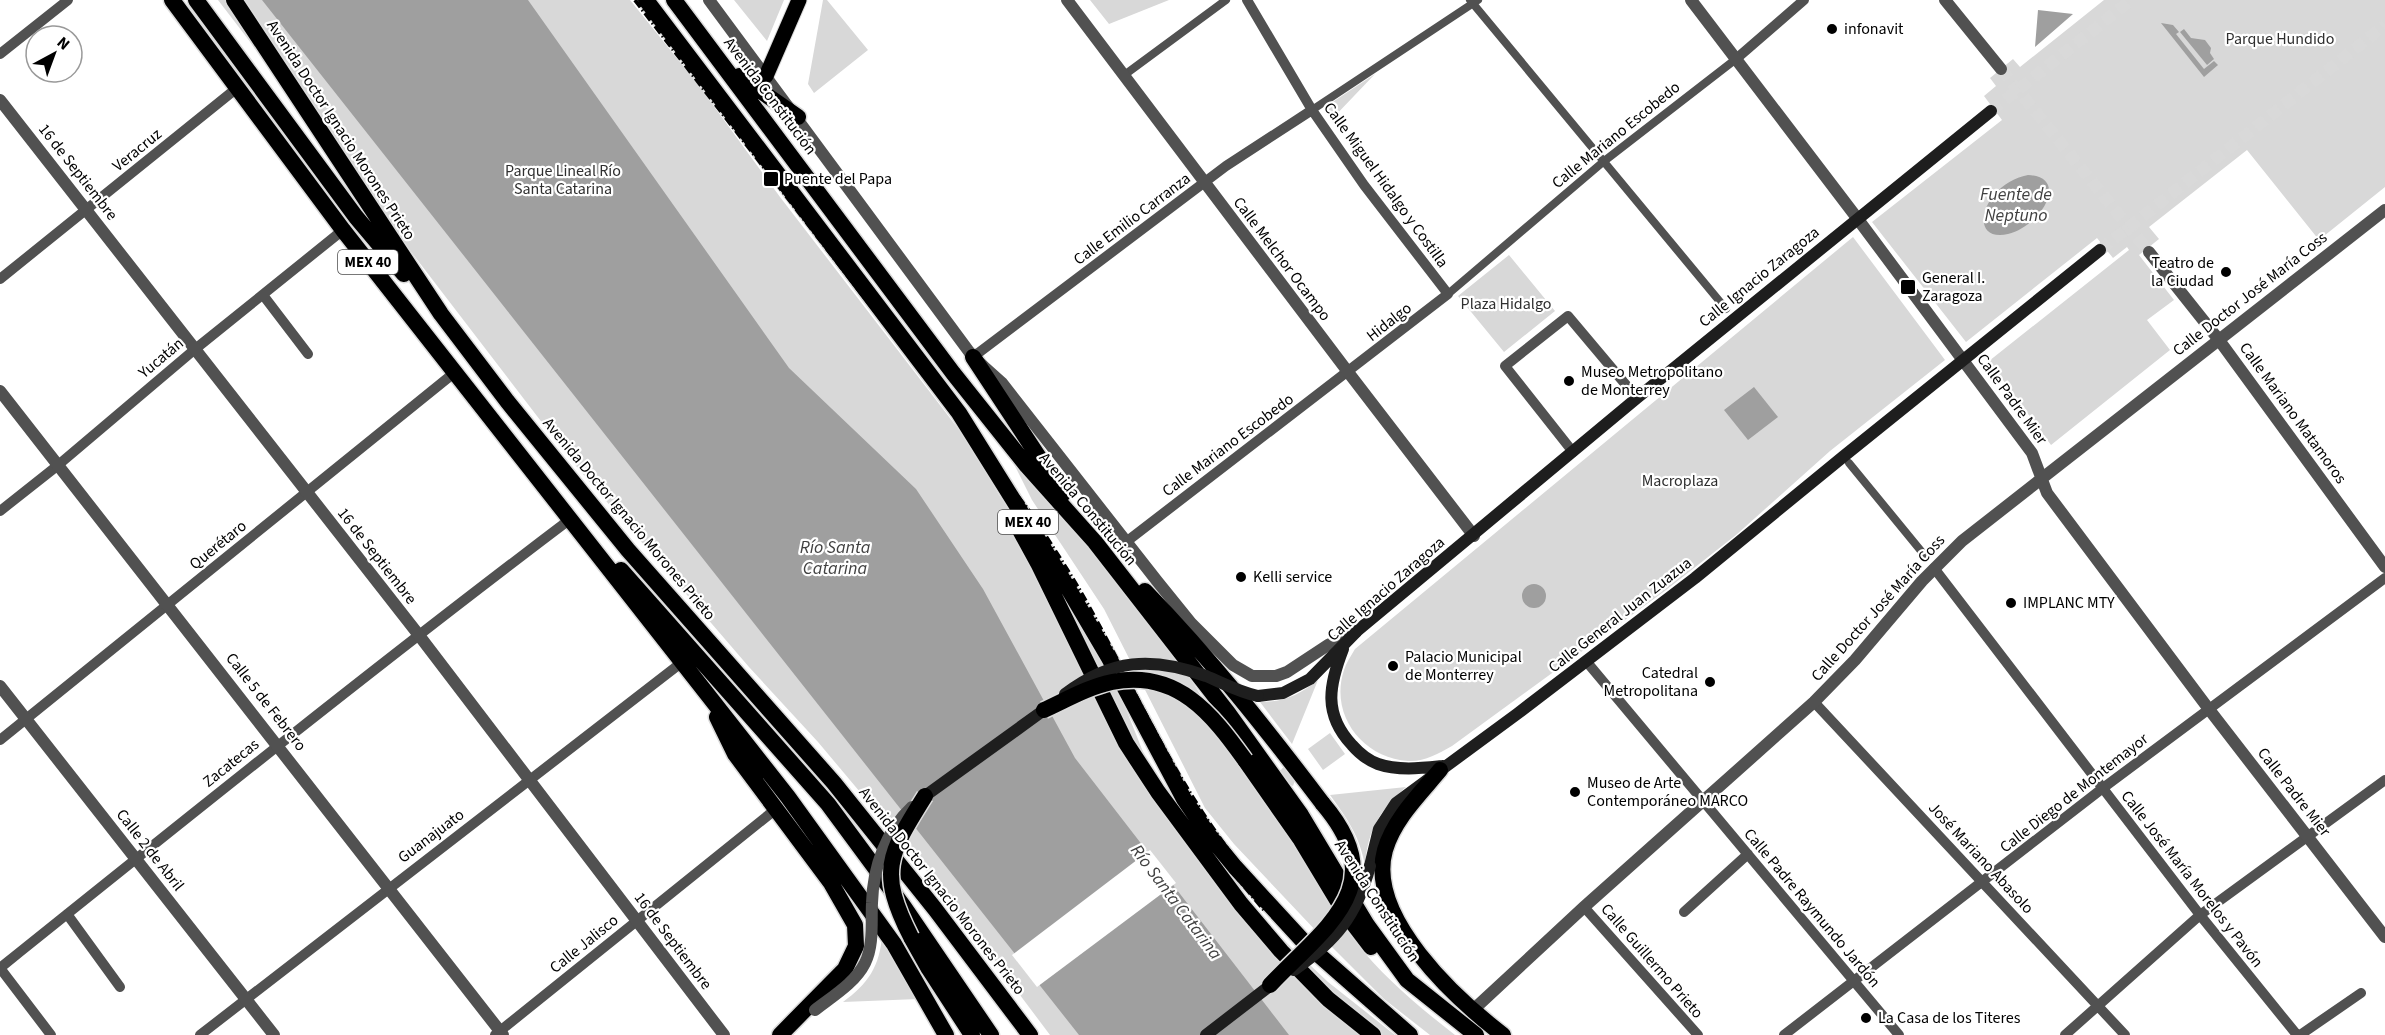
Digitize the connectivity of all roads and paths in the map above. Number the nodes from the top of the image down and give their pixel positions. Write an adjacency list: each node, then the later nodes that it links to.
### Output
1 (68, 0): 16 (street)
2 (172, 0): 22 (highway, MEX 40)
3 (196, 0): 30 (highway, MEX 40)
4 (234, 0): 30 (highway, Avenida Doctor Ignacio Morones Prieto / MEX 40)
5 (648, 0): 49 (highway, MEX 40)
6 (674, 0): 18 (highway, Avenida Constitución / MEX 40)
7 (709, 0): 20 (street)
8 (799, 0): 20 (main road)
9 (1066, 0): 21 (street, Calle Melchor Ocampo)
10 (1226, 0): 21 (street)
11 (1247, 0): 24 (street, Calle Miguel Hidalgo y Costilla)
12 (1690, 0): 17 (street, Calle Padre Mier)
13 (1804, 0): 17 (street, Calle Mariano Escobedo)
14 (1946, 0): 19 (street)
15 (1473, 1): 24 (street); 27 (street)
16 (0, 54)
17 (1736, 59): 27 (street, Calle Mariano Escobedo); 32 (street, Calle Padre Mier)
18 (728, 69): 26 (highway); 58 (highway, Avenida Constitución / MEX 40)
19 (2001, 69)
20 (766, 75): 26 (street)
21 (1123, 76): 28 (street, Calle Melchor Ocampo)
22 (237, 88): 29 (street, Veracruz); 33 (highway, MEX 40)
23 (0, 100): 29 (street, 16 de Septiembre)
24 (1312, 110): 28 (street, Calle Emilio Carranza); 37 (street, Calle Miguel Hidalgo y Costilla)
25 (1991, 111): 32 (main road, Calle Ignacio Zaragoza)
26 (798, 117): 43 (street)
27 (1603, 162): 37 (street, Calle Mariano Escobedo); 39 (street)
28 (1204, 184): 43 (street, Calle Emilio Carranza); 45 (street, Calle Melchor Ocampo)
29 (87, 209): 36 (street, Veracruz); 41 (street, 16 de Septiembre)
30 (362, 210): 114 (highway, Avenida Doctor Ignacio Morones Prieto / MEX 40)
31 (2385, 210): 40 (street, Calle Doctor José María Coss)
32 (1857, 218): 44 (street, Calle Padre Mier); 48 (main road, Calle Ignacio Zaragoza)
33 (344, 230): 38 (street, Yucatán); 46 (highway, MEX 40)
34 (2100, 250): 44 (main road, Calle General Juan Zuazua)
35 (2149, 252): 40 (street, Calle Mariano Matamoros)
36 (0, 279)
37 (1448, 294): 45 (street, Hidalgo)
38 (263, 295): 41 (street, Yucatán); 42 (street)
39 (1726, 309)
40 (2219, 339): 53 (street, Calle Doctor José María Coss); 61 (street, Calle Mariano Matamoros)
41 (194, 350): 52 (street, Yucatán); 54 (street, 16 de Septiembre)
42 (308, 354)
43 (973, 357): 58 (highway); 59 (street)
44 (1963, 360): 53 (street, Calle Padre Mier); 68 (main road, Calle General Juan Zuazua)
45 (1348, 372): 57 (street, Calle Melchor Ocampo); 59 (street, Calle Mariano Escobedo)
46 (454, 373): 54 (street, Querétaro); 56 (highway, MEX 40)
47 (0, 391): 52 (street, Calle 5 de Febrero)
48 (1637, 398): 50 (main road, Calle Ignacio Zaragoza); 50 (street)
49 (959, 413): 116 (highway); 117 (highway, MEX 40)
50 (1573, 452): 57 (main road, Calle Ignacio Zaragoza)
51 (1849, 463): 60 (street)
52 (57, 466): 55 (street, Yucatán); 64 (street, Calle 5 de Febrero)
53 (2042, 477): 62 (street, Calle Doctor José María Coss); 73 (street, Calle Padre Mier)
54 (306, 493): 64 (street, Querétaro); 66 (street, 16 de Septiembre)
55 (0, 511)
56 (569, 520): 66 (street, Zacatecas); 69 (highway, MEX 40); 113 (highway)
57 (1474, 536): 65 (main road, Calle Ignacio Zaragoza)
58 (1095, 542): 97 (highway, Avenida Constitución / MEX 40); 99 (highway, bridge)
59 (1126, 542): 65 (street)
60 (1926, 557)
61 (2385, 567)
62 (1934, 568): 72 (street, Calle Doctor José María Coss); 81 (street, Calle José María Morelos y Pavón)
63 (2385, 578): 73 (street, Calle Diego de Montemayor)
64 (168, 604): 75 (street, Querétaro); 77 (street, Calle 5 de Febrero)
65 (1357, 631): 67 (main road, Calle Ignacio Zaragoza)
66 (418, 634): 77 (street, Zacatecas); 79 (street, 16 de Septiembre)
67 (1346, 643): 74 (main road, Calle Ignacio Zaragoza, bridge); 78 (main road)
68 (1586, 661): 78 (main road, Calle General Juan Zuazua); 83 (street, Calle Padre Raymundo Jardón)
69 (681, 663): 71 (highway, MEX 40); 79 (street, Guanajuato)
70 (0, 686): 75 (street, Calle 2 de Abril)
71 (710, 699): 84 (highway); 111 (highway, MEX 40)
72 (1814, 702): 83 (street, Calle Doctor José María Coss); 88 (street, José Mariano Abasolo)
73 (2208, 708): 81 (street, Calle Diego de Montemayor); 85 (street, Calle Padre Mier)
74 (1044, 710): 82 (main road, Calle Ignacio Zaragoza); 97 (highway, bridge)
75 (26, 719): 76 (street, Querétaro); 87 (street, Calle 2 de Abril)
76 (0, 740)
77 (278, 745): 87 (street, Zacatecas); 89 (street, Calle 5 de Febrero)
78 (1443, 768): 99 (main road, Calle General Juan Zuazua, bridge); 104 (highway)
79 (529, 780): 89 (street, Guanajuato); 94 (street, 16 de Septiembre)
80 (2385, 780): 85 (street)
81 (2103, 788): 88 (street, Calle Diego de Montemayor); 93 (street, Calle José María Morelos y Pavón)
82 (925, 796): 110 (street, Calle Ignacio Zaragoza, bridge); 112 (highway, bridge)
83 (1703, 800): 86 (street, Calle Padre Raymundo Jardón); 90 (street, Calle Doctor José María Coss)
84 (776, 809): 94 (street, Calle Jalisco); 110 (highway)
85 (2308, 837): 93 (street); 95 (street, Calle Padre Mier)
86 (1748, 854): 91 (street); 98 (street, Calle Padre Raymundo Jardón)
87 (136, 859): 92 (street, Zacatecas); 102 (street, Calle 2 de Abril)
88 (1983, 882): 98 (street, Calle Diego de Montemayor); 103 (street, José Mariano Abasolo)
89 (389, 887): 102 (street, Guanajuato); 105 (street, Calle 5 de Febrero)
90 (1584, 907): 104 (street, Calle Doctor José María Coss); 120 (street, Calle Guillermo Prieto)
91 (1684, 912)
92 (67, 914): 96 (street, Zacatecas); 100 (street)
93 (2200, 915): 103 (street); 125 (street, Calle José María Morelos y Pavón)
94 (637, 921): 105 (street, Calle Jalisco); 109 (street, 16 de Septiembre)
95 (2385, 936)
96 (0, 968): 106 (street)
97 (1407, 980): 118 (highway, Avenida Constitución / MEX 40)
98 (1853, 981): 121 (street, Calle Diego de Montemayor); 122 (street, Calle Padre Raymundo Jardón)
99 (1270, 985): 115 (main road, Calle General Juan Zuazua, bridge)
100 (120, 987)
101 (2361, 993): 125 (street)
102 (246, 999): 107 (street, Guanajuato); 108 (street, Calle 2 de Abril)
103 (2099, 1006): 123 (street); 124 (street, José Mariano Abasolo)
104 (1473, 1010): 119 (highway)
105 (499, 1034)
106 (51, 1035)
107 (200, 1035)
108 (274, 1035)
109 (724, 1035)
110 (781, 1035)
111 (946, 1035)
112 (972, 1035)
113 (991, 1035)
114 (1030, 1035)
115 (1206, 1035)
116 (1373, 1035)
117 (1410, 1035)
118 (1476, 1035)
119 (1503, 1035)
120 (1698, 1035)
121 (1784, 1035)
122 (1899, 1035)
123 (2065, 1035)
124 (2126, 1035)
125 (2299, 1035)

